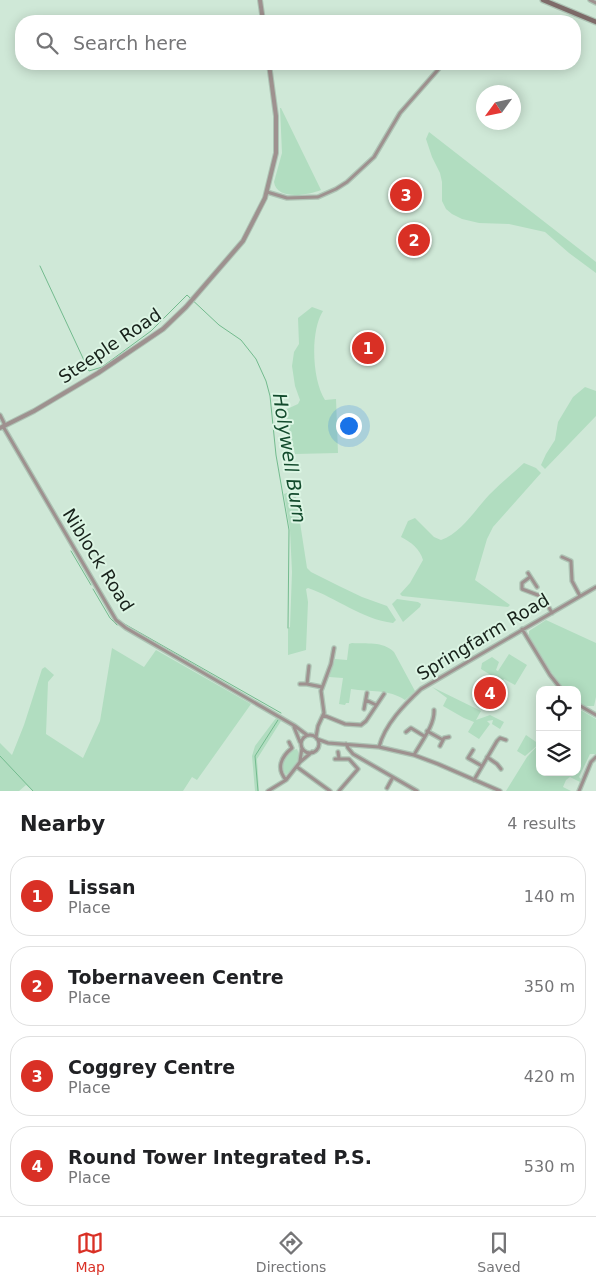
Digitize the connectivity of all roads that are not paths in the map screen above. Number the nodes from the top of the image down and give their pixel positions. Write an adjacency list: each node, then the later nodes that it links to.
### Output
1 (260, 0): 5 (street)
2 (590, 0): 4 (street)
3 (546, 1): 6 (main road)
4 (596, 4)
5 (262, 15)
6 (579, 15)
7 (581, 16): 8 (main road)
8 (596, 22)
9 (270, 70): 11 (street, Steeple Road)
10 (438, 70): 11 (street)
11 (267, 192): 13 (street, Steeple Road)
12 (0, 415): 13 (street, Niblock Road)
13 (2, 427): 35 (street, Niblock Road)
14 (562, 557): 17 (street)
15 (537, 587): 18 (street)
16 (596, 587): 17 (street, Springfarm Road)
17 (580, 596): 18 (street, Springfarm Road)
18 (552, 613): 19 (street, Springfarm Road)
19 (522, 629): 24 (street); 50 (street, Springfarm Road)
20 (332, 651): 25 (street)
21 (309, 666): 23 (street)
22 (300, 684): 23 (street)
23 (307, 684): 25 (street)
24 (559, 686)
25 (322, 687): 33 (street)
26 (367, 693): 28 (street)
27 (384, 694): 29 (street)
28 (366, 700): 29 (street); 31 (street)
29 (376, 704): 33 (street)
30 (581, 706): 34 (street)
31 (364, 709)
32 (434, 710): 37 (street)
33 (324, 715): 36 (street)
34 (596, 715)
35 (292, 724): 39 (street, Niblock Road); 46 (street)
36 (318, 726): 39 (street); 42 (street)
37 (427, 730): 40 (street); 43 (street)
38 (406, 732): 40 (street)
39 (308, 735): 42 (street); 46 (street)
40 (424, 736): 56 (street)
41 (449, 737): 43 (street)
42 (317, 738): 47 (street); 52 (street)
43 (443, 740): 49 (street)
44 (506, 740): 57 (street)
45 (289, 742): 64 (street)
46 (301, 742): 51 (street)
47 (328, 743): 48 (street); 52 (street)
48 (346, 744): 50 (street); 63 (street)
49 (440, 746)
50 (379, 747): 56 (street)
51 (302, 748): 54 (street); 59 (street)
52 (316, 749): 54 (street)
53 (473, 750): 60 (street)
54 (312, 752): 59 (street)
55 (338, 752): 69 (street)
56 (414, 755): 65 (street)
57 (487, 757): 60 (street); 62 (street)
58 (596, 757): 72 (street)
59 (300, 762): 61 (street)
60 (482, 766): 65 (street)
61 (297, 767): 64 (street); 68 (street)
62 (501, 769)
63 (393, 777): 66 (street); 70 (street)
64 (286, 780): 67 (street)
65 (474, 780): 71 (street)
66 (386, 788)
67 (268, 791)
68 (330, 791)
69 (339, 791)
70 (416, 791)
71 (500, 791)
72 (579, 791)

